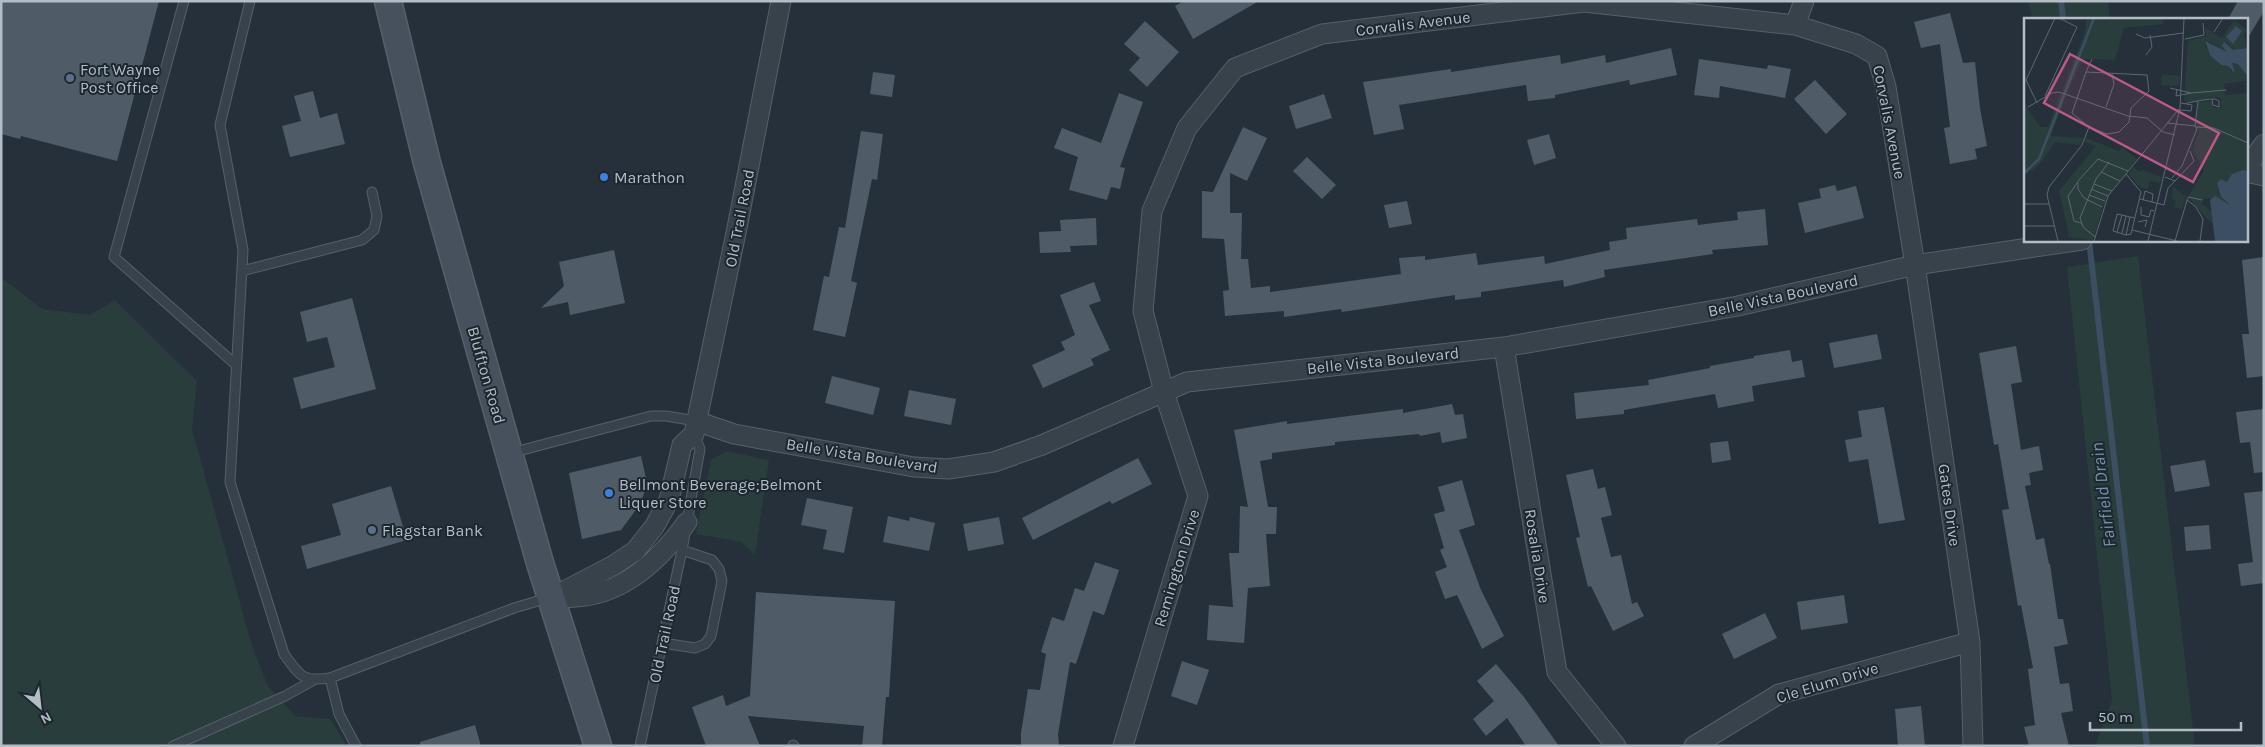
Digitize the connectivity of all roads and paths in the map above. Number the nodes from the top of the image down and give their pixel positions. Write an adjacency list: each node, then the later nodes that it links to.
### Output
1 (184, 1): 17 (lane)
2 (250, 1): 15 (lane)
3 (388, 1): 20 (main road, Bluffton Road)
4 (781, 1): 19 (street, Old Trail Road)
5 (1804, 1): 7 (street)
6 (1584, 2): 7 (street, Corvalis Avenue); 18 (street, Corvalis Avenue)
7 (1795, 25): 14 (street, Corvalis Avenue)
8 (2264, 144): 9 (street)
9 (2248, 168)
10 (2248, 172): 11 (street)
11 (2264, 176)
12 (372, 192): 15 (lane)
13 (2075, 241): 14 (street, Belle Vista Boulevard)
14 (1915, 266): 16 (street, Belle Vista Boulevard); 24 (street, Gates Drive)
15 (242, 271): 17 (lane)
16 (1504, 347): 18 (street, Belle Vista Boulevard); 33 (street, Rosalia Drive)
17 (236, 364): 27 (lane)
18 (1164, 392): 19 (street, Belle Vista Boulevard); 32 (street, Remington Drive)
19 (695, 428): 20 (lane); 21 (lane, Old Trail Road); 23 (street, Old Trail Road)
20 (509, 453): 23 (main road, Bluffton Road)
21 (687, 522): 22 (lane, Old Trail Road); 23 (street, Old Trail Road)
22 (682, 550): 25 (lane, Old Trail Road); 25 (lane)
23 (550, 598): 26 (lane); 30 (main road, Bluffton Road)
24 (1970, 642): 34 (street, Cle Elum Drive); 35 (street, Gates Drive)
25 (663, 643): 31 (lane, Old Trail Road)
26 (330, 678): 27 (lane); 29 (lane)
27 (312, 681): 28 (lane)
28 (173, 746)
29 (356, 746)
30 (598, 746)
31 (640, 746)
32 (1123, 746)
33 (1616, 746)
34 (1694, 746)
35 (1973, 746)

